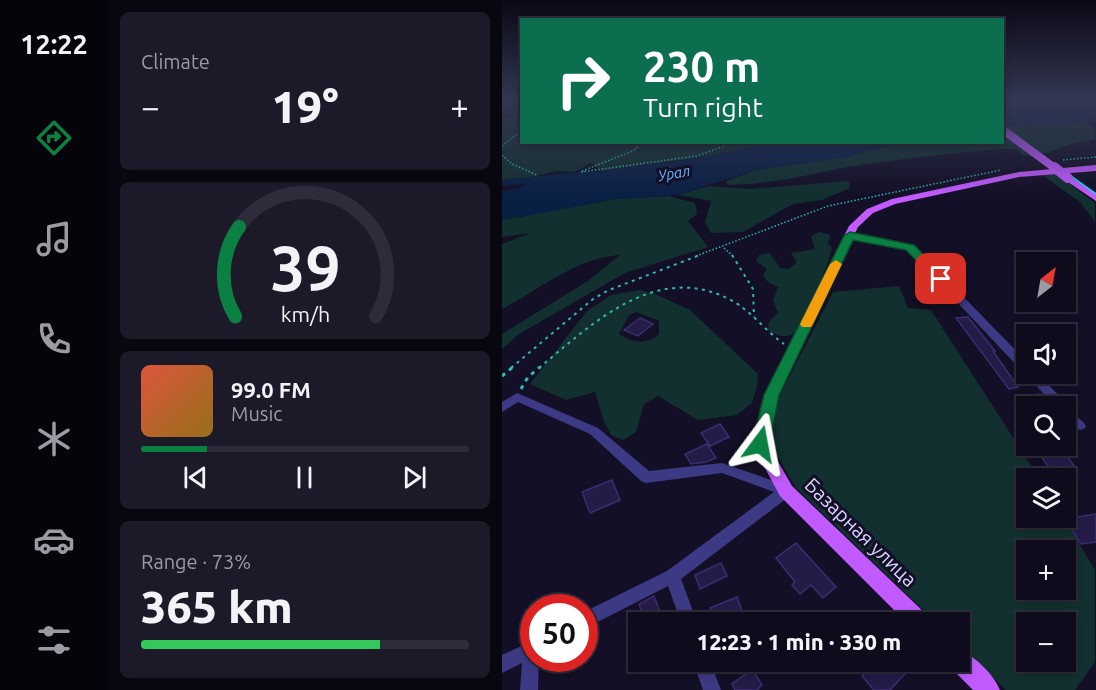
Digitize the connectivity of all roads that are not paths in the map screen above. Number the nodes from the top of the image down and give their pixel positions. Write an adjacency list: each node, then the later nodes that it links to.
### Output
1 (1005, 131): 3 (main road, bridge)
2 (1096, 168): 4 (main road)
3 (1096, 198)
4 (850, 236): 5 (street); 11 (main road)
5 (1016, 358)
6 (1041, 384): 7 (street)
7 (1053, 396)
8 (502, 408): 11 (street)
9 (1076, 422): 10 (street)
10 (1080, 426)
11 (786, 491): 12 (street, Базарная улица); 14 (main road, Базарная улица)
12 (672, 576): 13 (street); 15 (street, Базарная улица)
13 (685, 612)
14 (910, 612)
15 (598, 614)
16 (520, 655): 17 (street)
17 (502, 664)
18 (530, 672): 21 (street)
19 (706, 672): 22 (street)
20 (970, 672): 23 (main road)
21 (529, 690)
22 (712, 690)
23 (989, 690)

